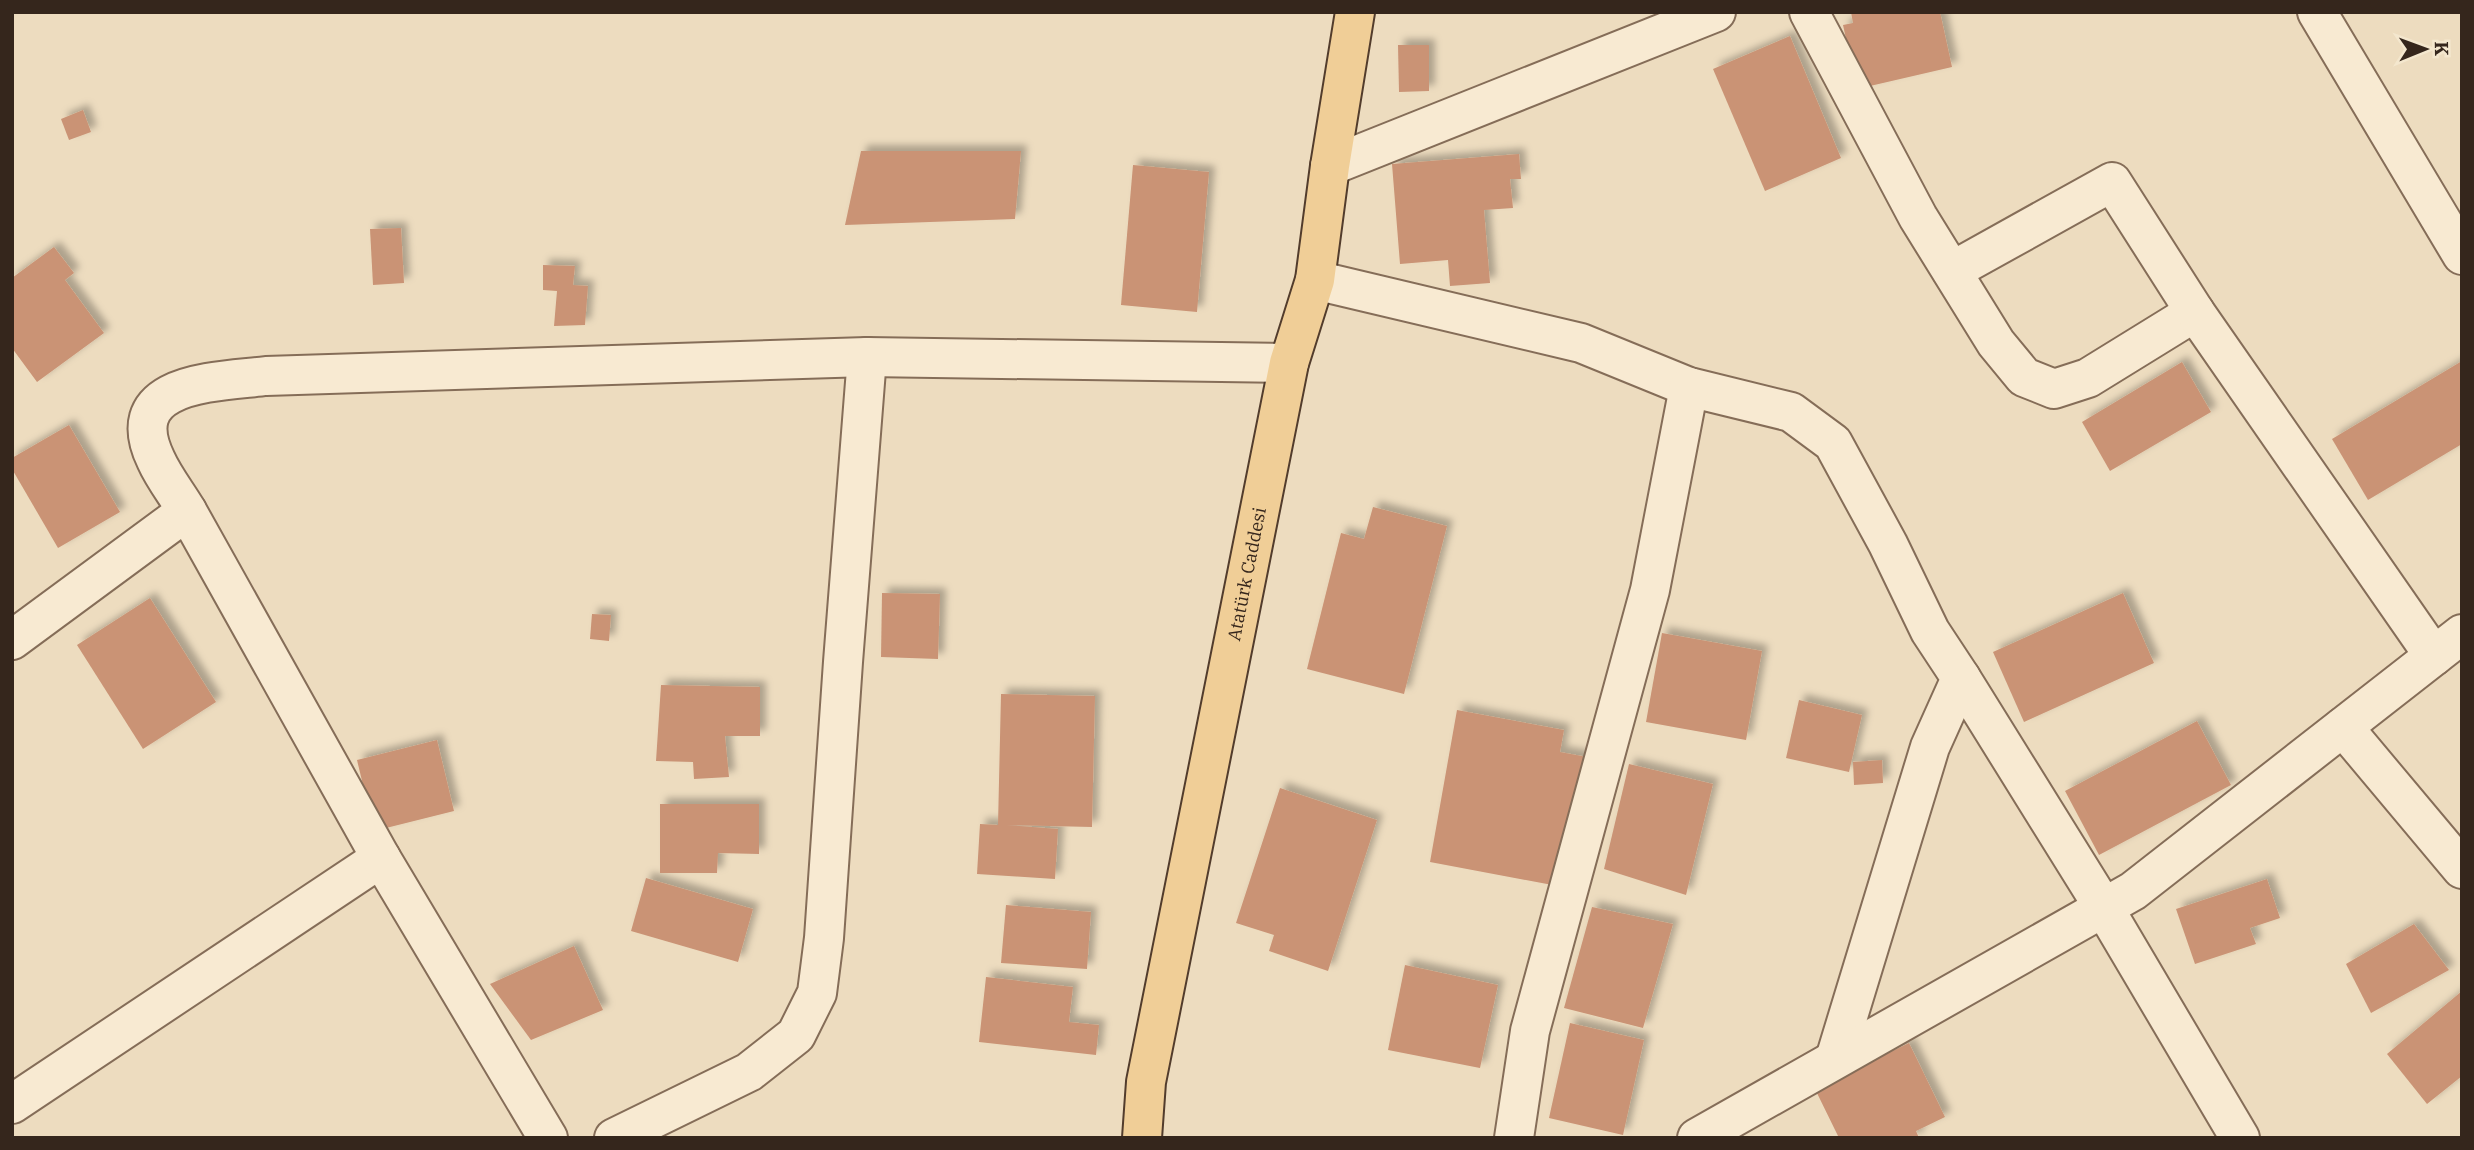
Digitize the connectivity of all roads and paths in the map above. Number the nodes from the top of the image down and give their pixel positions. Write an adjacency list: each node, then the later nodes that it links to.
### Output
1 (1355, 12): 5 (main road, Atatürk Caddesi)
2 (1716, 12): 5 (street)
3 (1809, 12): 7 (street)
4 (2316, 12): 6 (street)
5 (1330, 166): 8 (main road, Atatürk Caddesi)
6 (2462, 255)
7 (1952, 271): 9 (street); 9 (street)
8 (1315, 281): 11 (main road, Atatürk Caddesi); 12 (street)
9 (2195, 312): 15 (street)
10 (867, 357): 11 (street); 13 (street); 24 (street)
11 (1290, 363): 25 (main road, Atatürk Caddesi)
12 (1689, 387): 16 (street); 26 (street)
13 (187, 511): 14 (street); 18 (street)
14 (12, 640)
15 (2448, 645): 17 (street)
16 (1961, 678): 20 (street); 21 (street)
17 (2343, 727): 19 (street); 20 (street)
18 (381, 858): 22 (street); 23 (street)
19 (2462, 869)
20 (2104, 908): 21 (street); 28 (street)
21 (1835, 1059): 27 (street)
22 (12, 1104)
23 (548, 1138)
24 (614, 1138)
25 (1142, 1138)
26 (1514, 1138)
27 (1697, 1138)
28 (2240, 1138)

